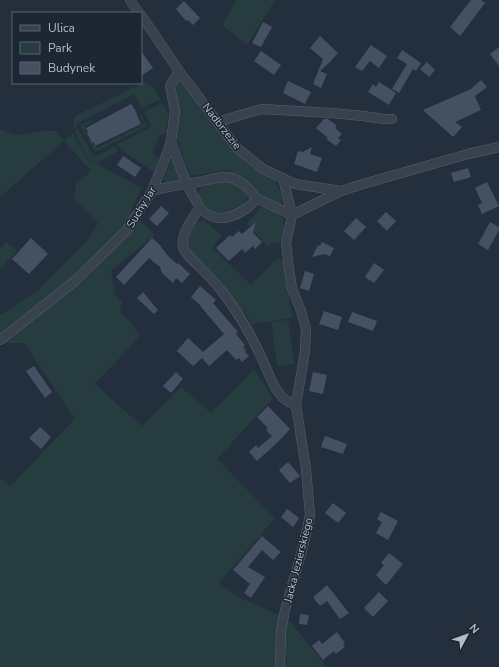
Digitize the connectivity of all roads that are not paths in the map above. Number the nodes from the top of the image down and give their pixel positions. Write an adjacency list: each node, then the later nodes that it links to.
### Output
1 (130, 0): 2 (street, Nadbrzezie)
2 (139, 12)
3 (142, 17): 4 (street, Nadbrzezie)
4 (179, 70): 6 (street, Nadbrzezie); 7 (street, Suchy Jar)
5 (392, 119): 6 (street)
6 (218, 122): 9 (street, Nadbrzezie)
7 (171, 142): 10 (street); 11 (street, Suchy Jar)
8 (499, 147): 12 (street, Nadbrzezie)
9 (283, 178): 12 (street, Nadbrzezie); 15 (street)
10 (186, 183): 11 (street); 13 (street); 14 (street)
11 (152, 190): 16 (street, Suchy Jar)
12 (341, 191): 15 (street)
13 (256, 198): 14 (street); 15 (street)
14 (200, 208): 17 (street)
15 (292, 215): 17 (street, Jacka Jezierskiego)
16 (0, 340)
17 (296, 405): 18 (street, Jacka Jezierskiego)
18 (280, 667)

